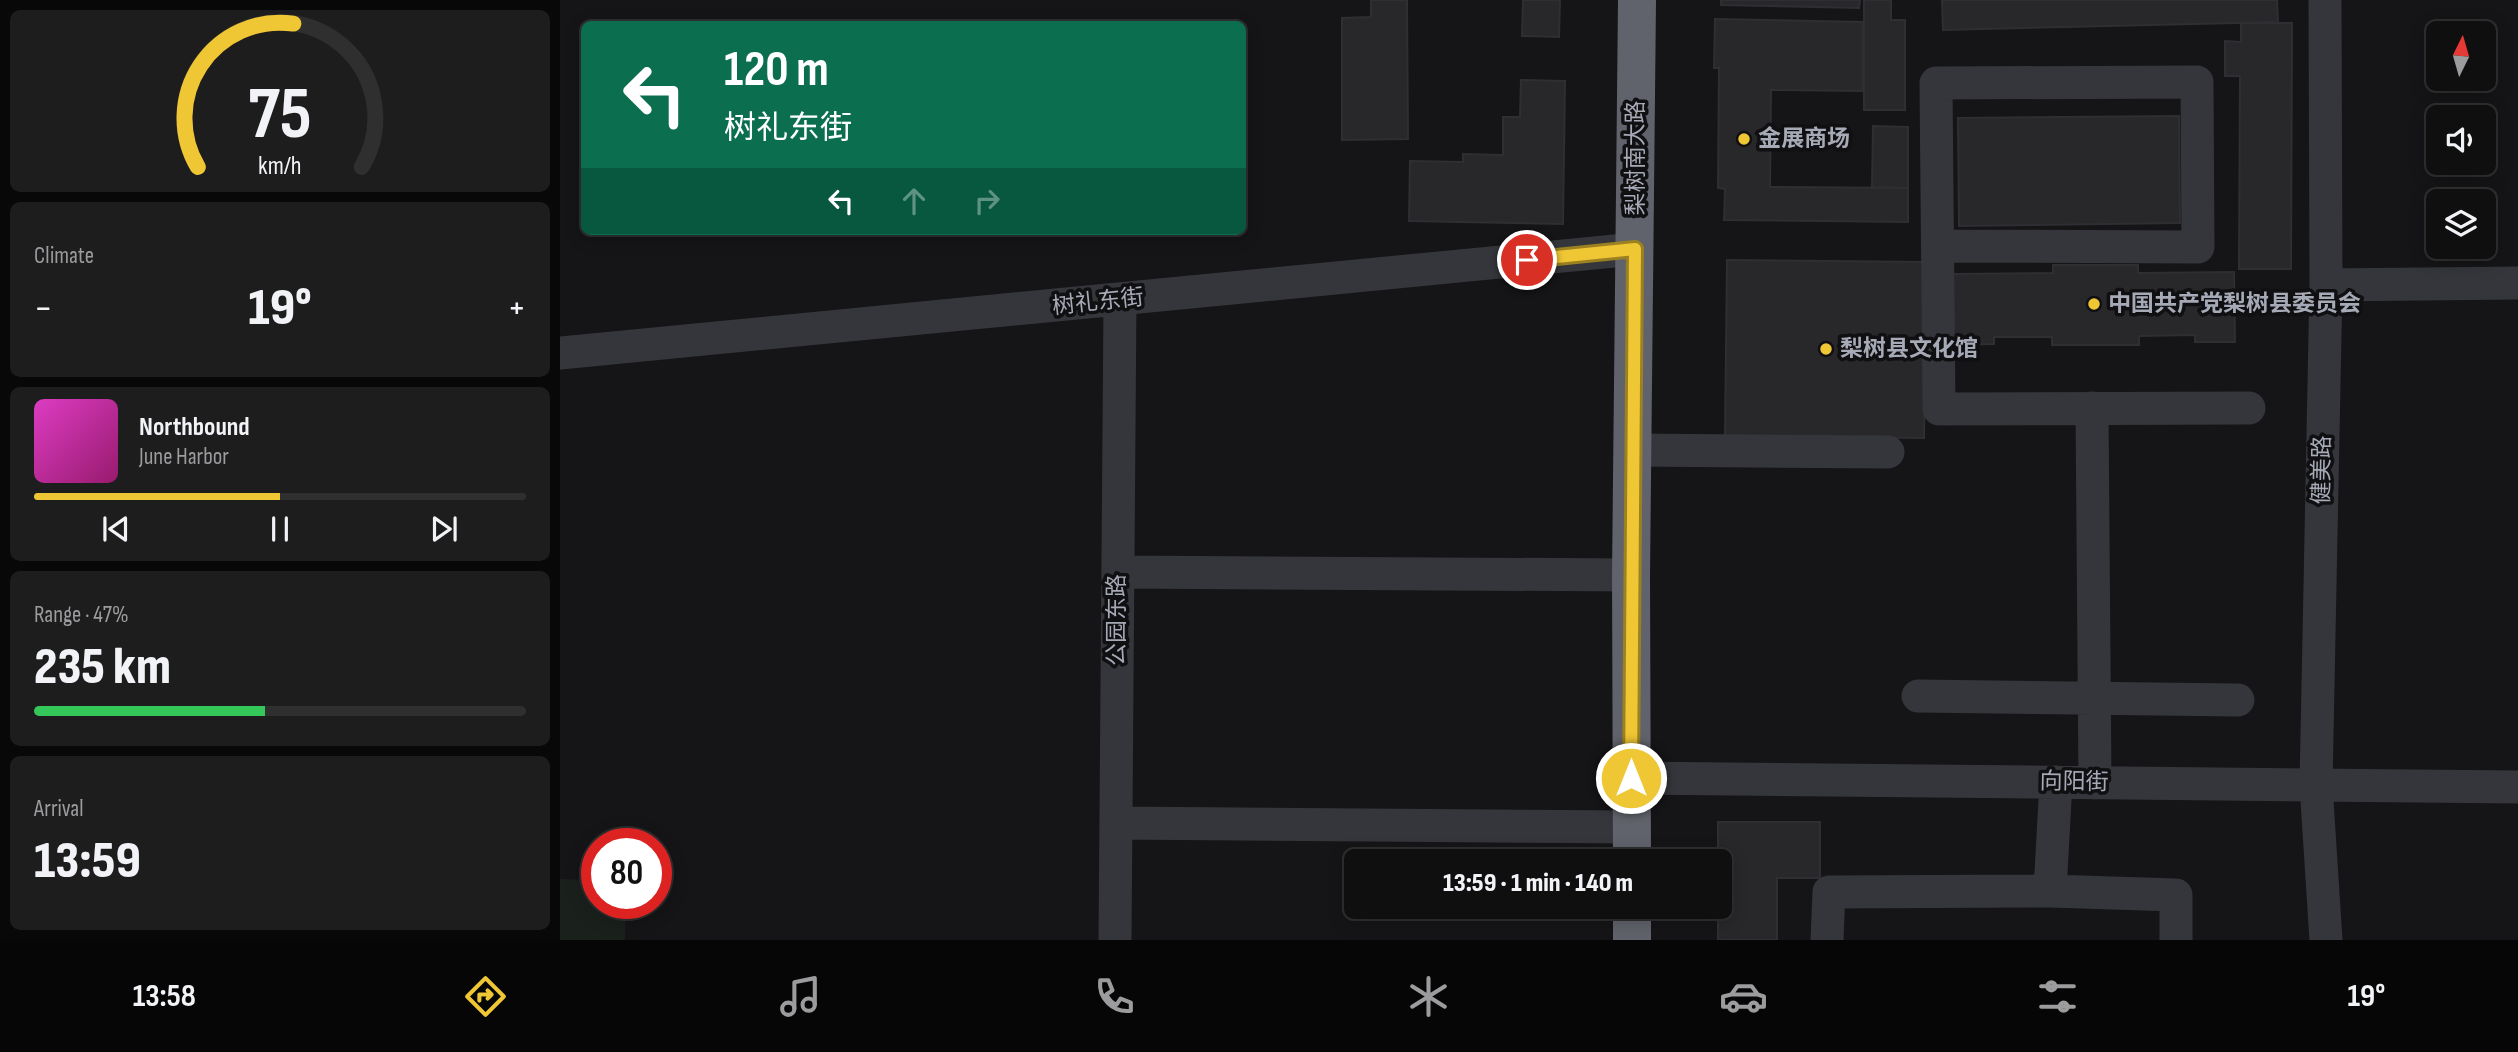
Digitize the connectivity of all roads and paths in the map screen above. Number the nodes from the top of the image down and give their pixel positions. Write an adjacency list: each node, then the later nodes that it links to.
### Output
1 (1637, 0): 4 (highway, 梨树南大路)
2 (2325, 0): 6 (street, 健美路)
3 (1938, 246): 3 (street); 9 (street)
4 (1635, 249): 7 (street, 树礼东街); 11 (highway, 梨树南大路)
5 (2518, 283): 6 (street)
6 (2326, 285): 21 (street, 健美路)
7 (1120, 300): 8 (street, 树礼东街); 13 (street, 公园东路)
8 (560, 354)
9 (2092, 408): 10 (street); 16 (street)
10 (2249, 408)
11 (1633, 450): 12 (street); 14 (highway, 梨树南大路)
12 (1888, 452)
13 (1118, 572): 14 (street); 23 (street, 公园东路)
14 (1631, 575): 18 (highway, 梨树南大路)
15 (1918, 696): 16 (street)
16 (2094, 698): 17 (street); 20 (street)
17 (2238, 700)
18 (1631, 778): 19 (street, 向阳街); 24 (highway, 梨树南大路)
19 (2056, 782): 20 (street, 向阳街); 25 (street)
20 (2095, 783): 21 (street, 向阳街)
21 (2316, 785): 22 (street, 向阳街); 31 (street, 健美路)
22 (2518, 787)
23 (1116, 823): 24 (street); 27 (street, 公园东路)
24 (1632, 844)
25 (2050, 891): 29 (street); 30 (street)
26 (1632, 919): 28 (highway)
27 (1115, 940)
28 (1632, 940)
29 (1827, 940)
30 (2176, 940)
31 (2326, 940)

